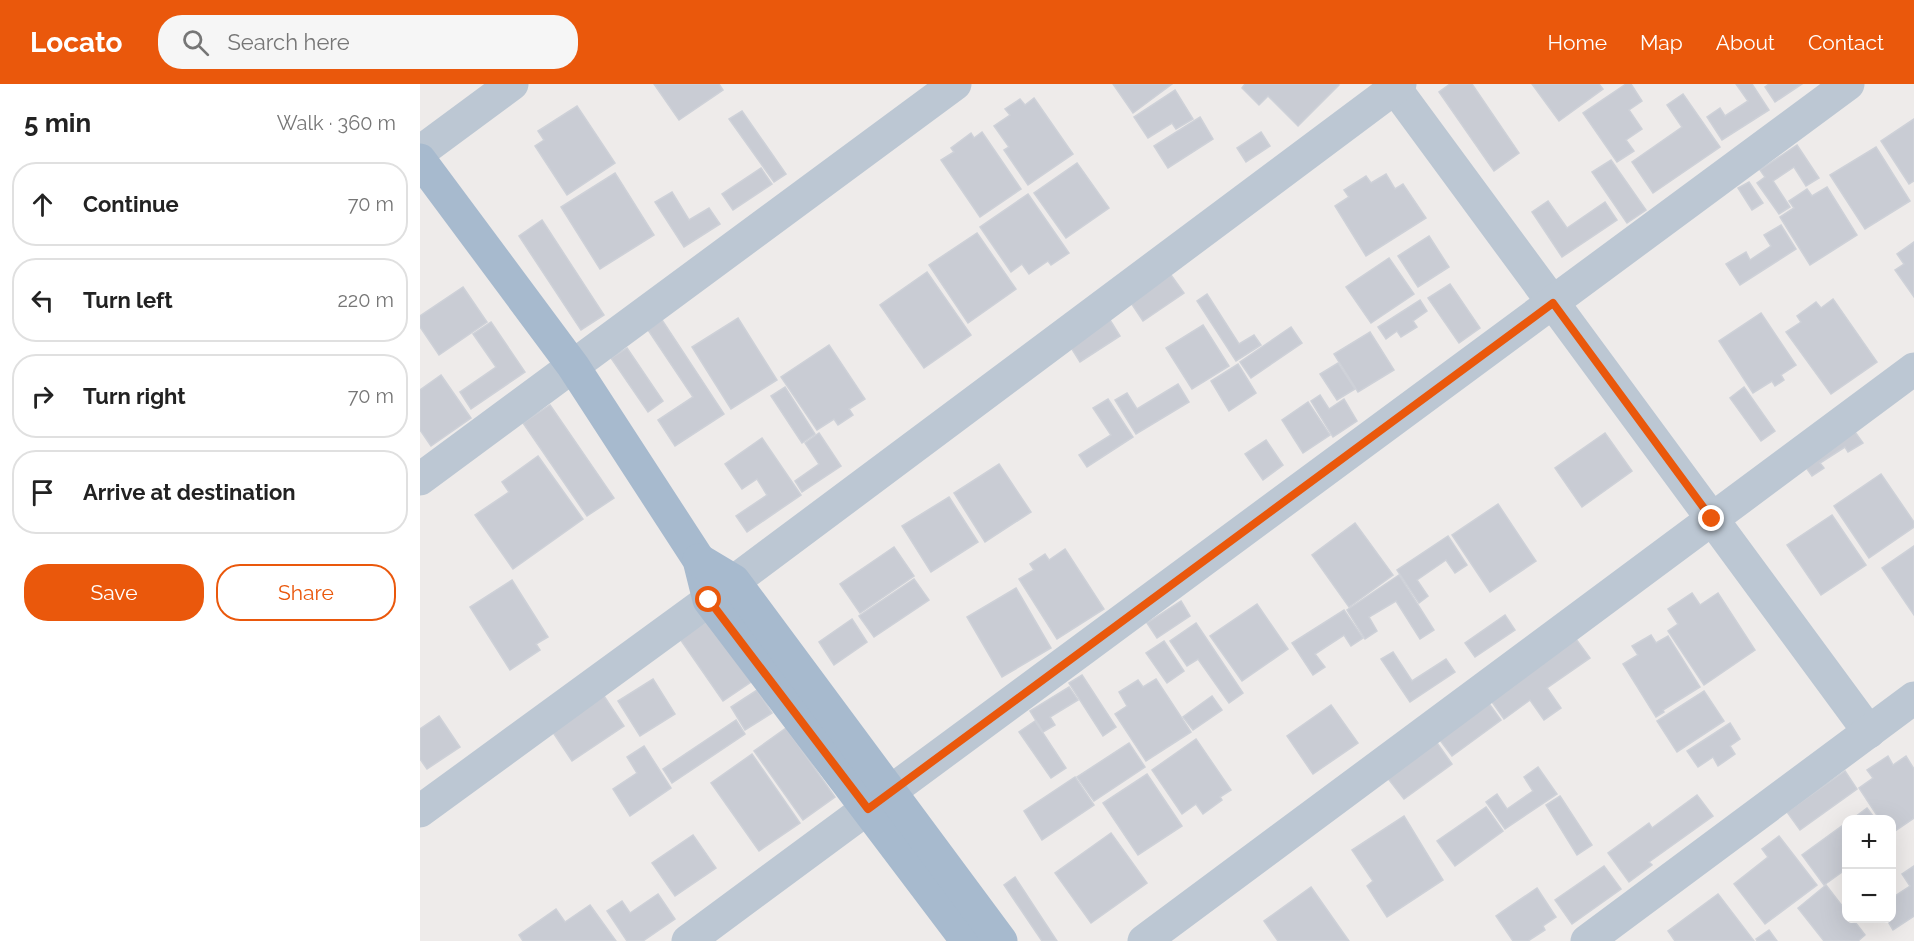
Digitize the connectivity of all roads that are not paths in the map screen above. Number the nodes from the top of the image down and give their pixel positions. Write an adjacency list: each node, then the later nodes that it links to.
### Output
1 (512, 84): 5 (street)
2 (955, 84): 8 (street)
3 (1848, 84): 7 (street)
4 (1396, 85): 7 (street); 12 (street)
5 (420, 152)
6 (420, 160): 8 (main road)
7 (1553, 303): 11 (street); 15 (street)
8 (573, 366): 10 (street); 12 (main road)
9 (1914, 369): 11 (street)
10 (420, 479)
11 (1712, 519): 14 (street); 20 (street)
12 (721, 591): 15 (main road); 16 (street)
13 (1914, 699): 14 (street)
14 (1869, 732): 21 (street)
15 (880, 801): 17 (street); 18 (main road); 19 (main road)
16 (420, 811)
17 (688, 941)
18 (967, 941)
19 (1001, 941)
20 (1144, 941)
21 (1587, 941)

